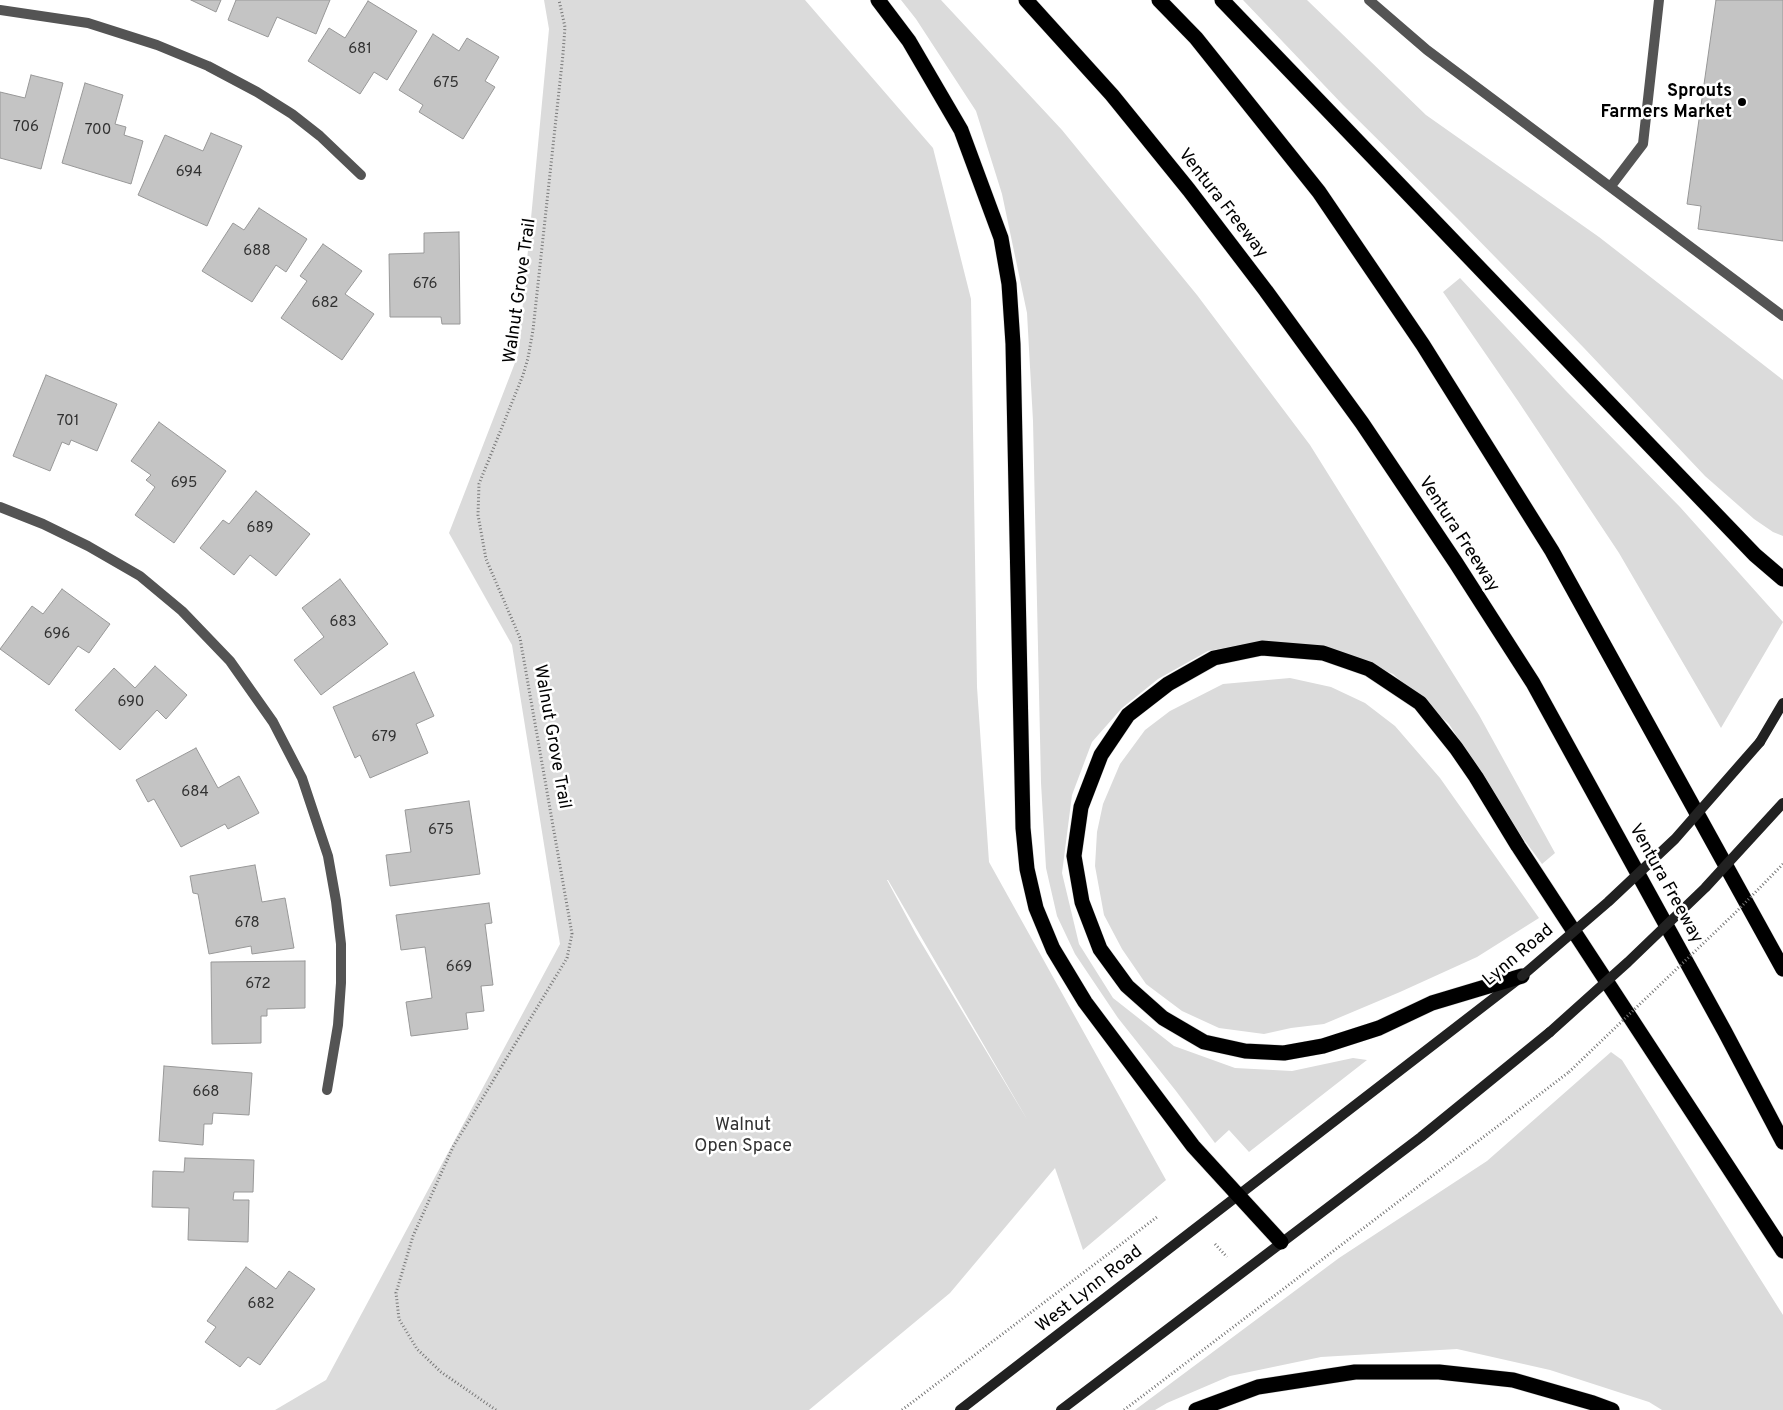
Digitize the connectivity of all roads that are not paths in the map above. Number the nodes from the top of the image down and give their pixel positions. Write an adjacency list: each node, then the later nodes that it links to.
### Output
1 (878, 0): 19 (highway)
2 (1026, 0): 18 (highway, Ventura Freeway)
3 (1159, 0): 15 (highway)
4 (1222, 0): 12 (highway)
5 (1369, 0): 9 (street)
6 (1659, 0): 9 (street)
7 (0, 10): 8 (street)
8 (361, 175)
9 (1611, 186): 10 (street)
10 (1783, 316)
11 (0, 507): 17 (street)
12 (1783, 579)
13 (1783, 703): 16 (main road, Lynn Road, bridge)
14 (1783, 803): 20 (main road, bridge)
15 (1783, 969)
16 (1522, 976): 19 (main road, Lynn Road); 21 (highway)
17 (327, 1090)
18 (1783, 1142)
19 (1238, 1195): 20 (highway); 22 (main road, West Lynn Road)
20 (1281, 1242): 23 (main road)
21 (1783, 1251)
22 (960, 1410)
23 (1061, 1410)
24 (1196, 1410): 25 (highway)
25 (1612, 1410)

